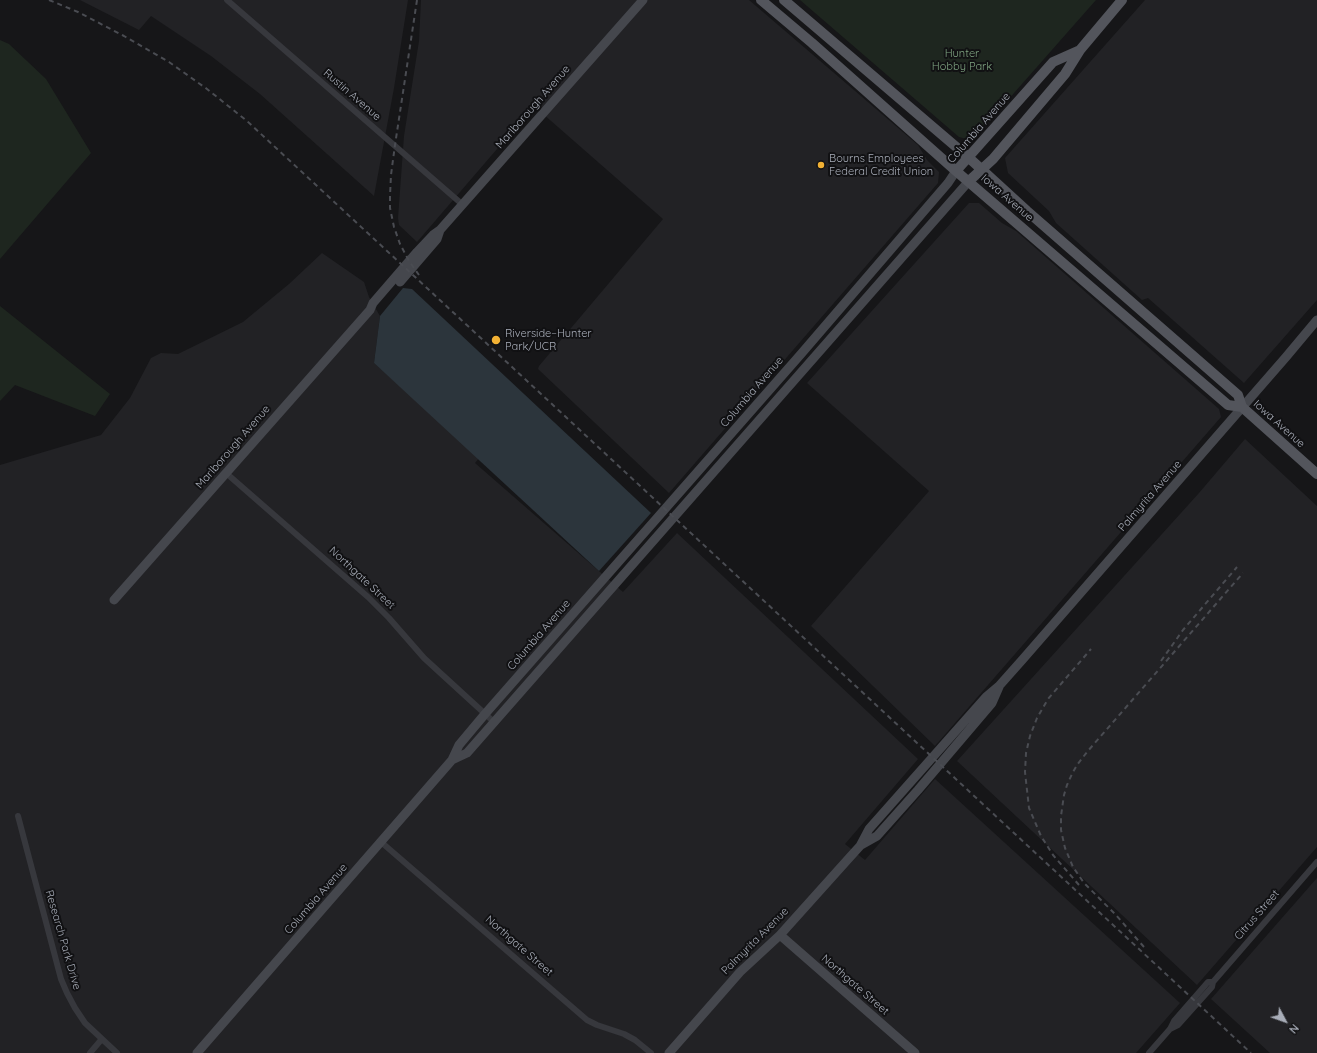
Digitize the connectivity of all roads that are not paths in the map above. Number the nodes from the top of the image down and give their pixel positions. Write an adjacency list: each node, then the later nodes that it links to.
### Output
1 (227, 0): 11 (street, Rustin Avenue)
2 (643, 0): 11 (street, Marlborough Avenue)
3 (761, 0): 8 (main road, Iowa Avenue)
4 (784, 0): 7 (main road, Iowa Avenue)
5 (1122, 0): 6 (main road, Columbia Avenue)
6 (1080, 50): 7 (main road, Columbia Avenue); 9 (main road, Columbia Avenue)
7 (968, 157): 8 (main road, Columbia Avenue); 9 (main road, Iowa Avenue)
8 (956, 171): 10 (main road, Iowa Avenue); 12 (street, Columbia Avenue)
9 (982, 171): 10 (main road, Columbia Avenue); 17 (main road, Iowa Avenue)
10 (969, 181): 13 (street, Columbia Avenue); 17 (main road, Iowa Avenue)
11 (463, 205): 20 (street, Marlborough Avenue)
12 (857, 288): 13 (street); 14 (street, Columbia Avenue)
13 (868, 298): 16 (street, Columbia Avenue)
14 (835, 314): 16 (street); 18 (street, Columbia Avenue)
15 (1317, 320): 17 (street, Palmyrita Avenue)
16 (846, 323): 19 (street, Columbia Avenue)
17 (1242, 407): 21 (main road, Iowa Avenue); 31 (street, Palmyrita Avenue)
18 (736, 429): 19 (street); 23 (street, Columbia Avenue)
19 (745, 438): 24 (street, Columbia Avenue)
20 (226, 474): 22 (street, Marlborough Avenue); 25 (street, Northgate Street)
21 (1317, 474)
22 (114, 600)
23 (556, 634): 24 (street); 25 (street, Columbia Avenue)
24 (565, 642): 26 (street, Columbia Avenue)
25 (485, 714): 26 (street, Northgate Street); 27 (street, Columbia Avenue)
26 (495, 722): 27 (street, Columbia Avenue)
27 (452, 760): 29 (street, Columbia Avenue)
28 (18, 816): 32 (street, Research Park Drive)
29 (381, 842): 35 (street, Columbia Avenue); 36 (street, Northgate Street)
30 (1317, 862): 39 (street, Citrus Street)
31 (780, 935): 37 (street, Palmyrita Avenue); 38 (street, Northgate Street)
32 (101, 1040): 33 (street); 34 (street, Research Park Drive)
33 (90, 1053)
34 (117, 1053)
35 (197, 1053)
36 (651, 1053)
37 (669, 1053)
38 (915, 1053)
39 (1149, 1053)

